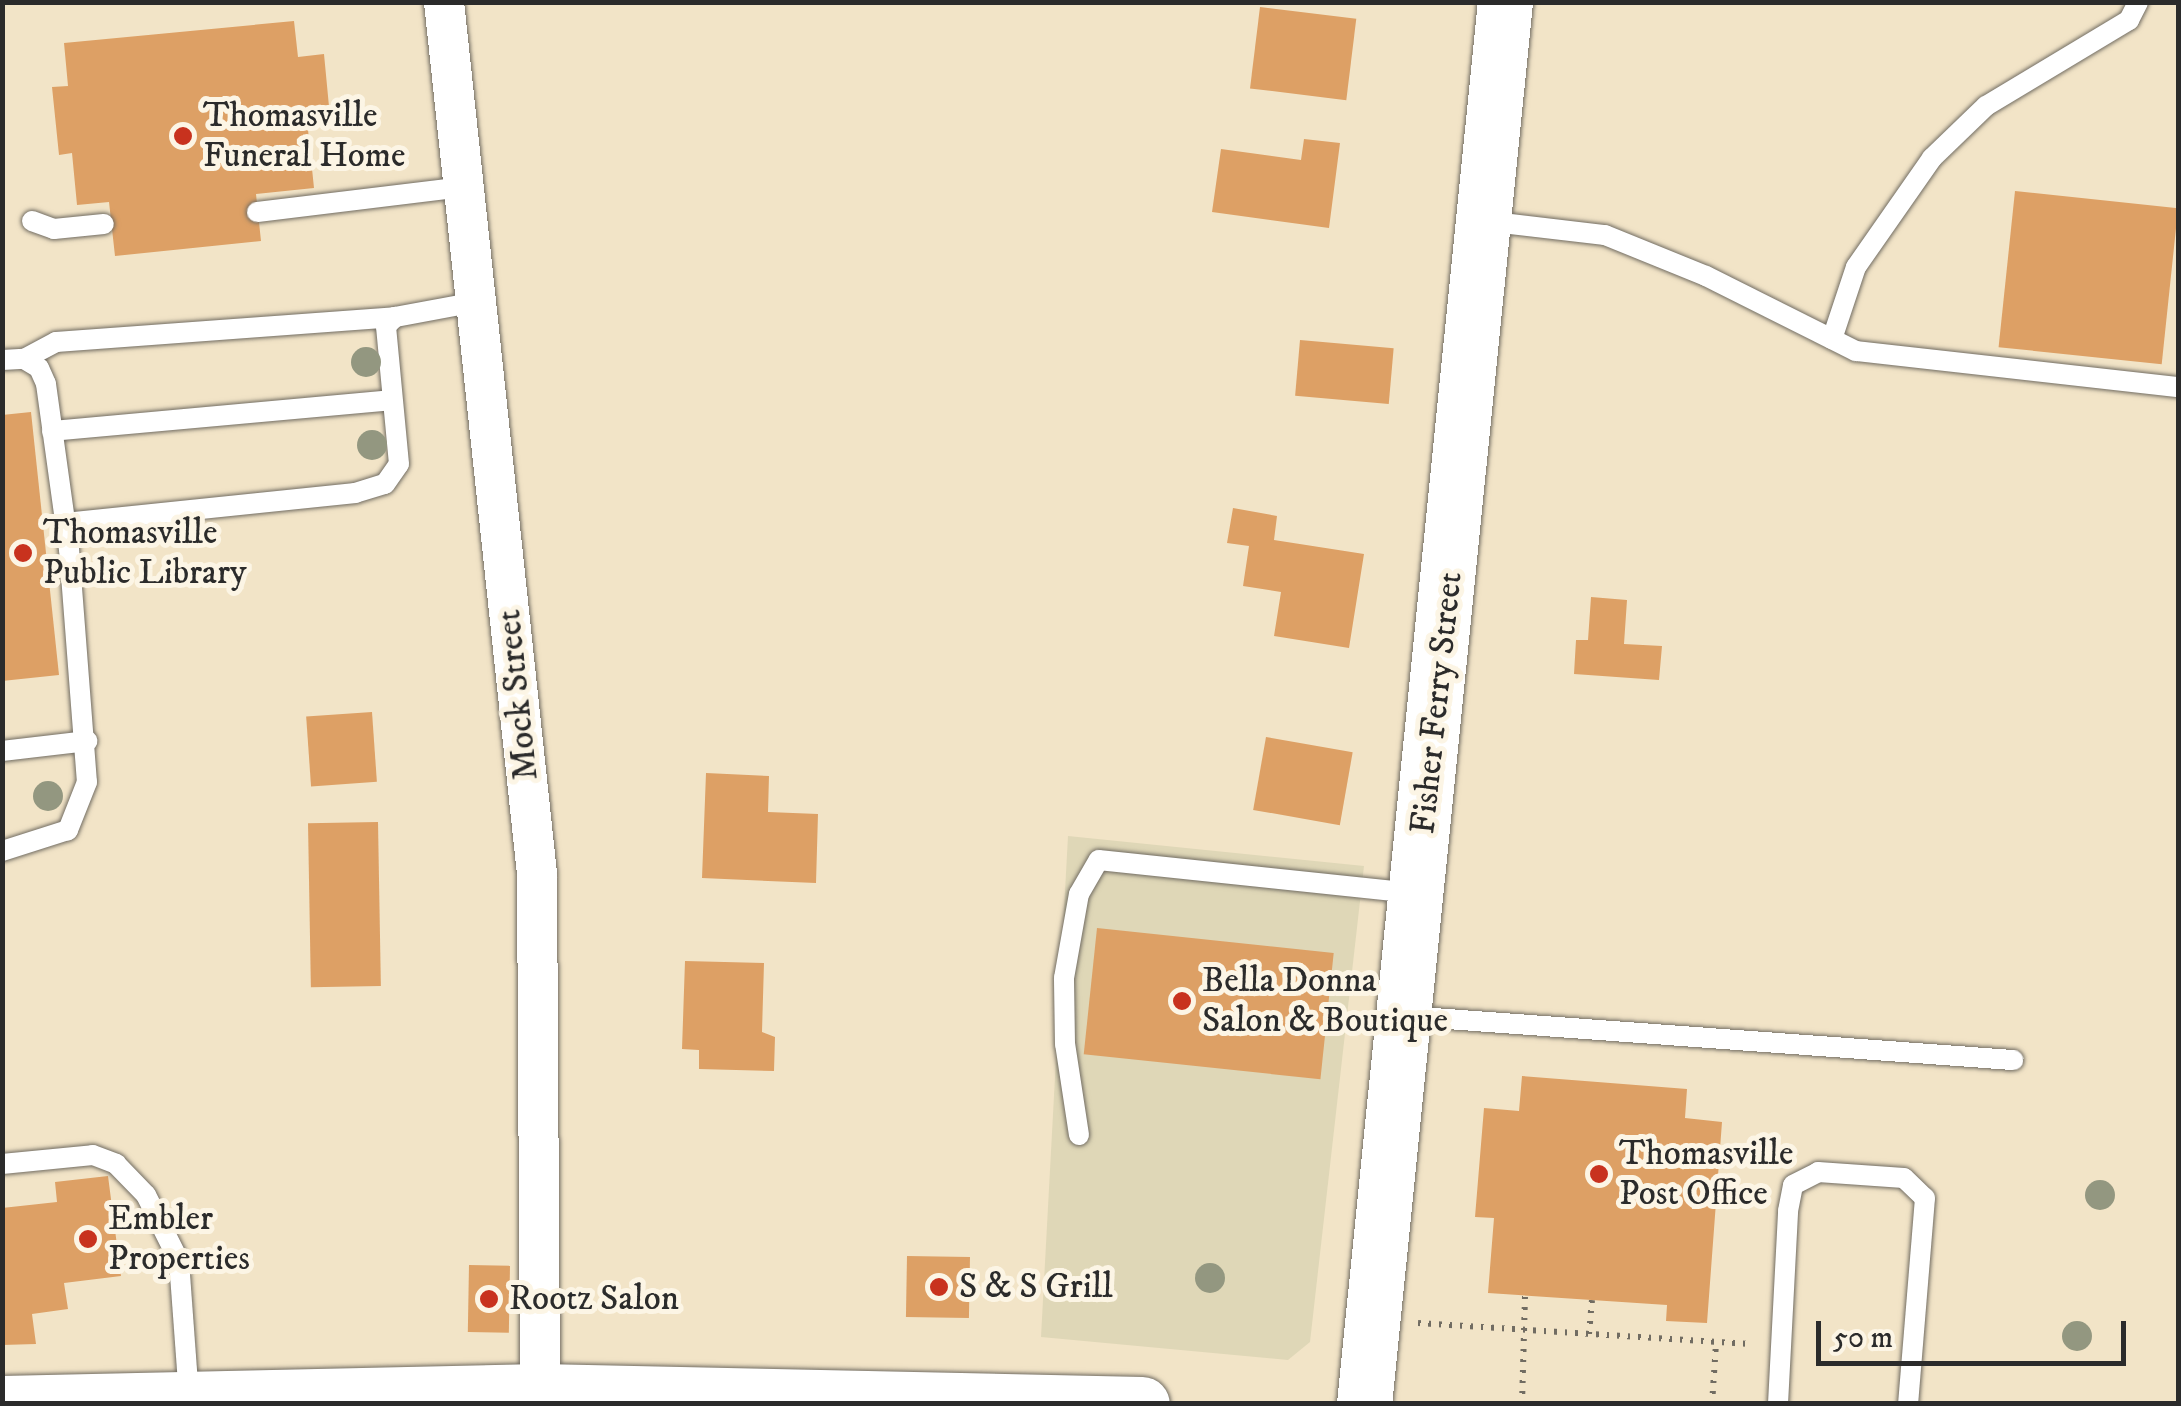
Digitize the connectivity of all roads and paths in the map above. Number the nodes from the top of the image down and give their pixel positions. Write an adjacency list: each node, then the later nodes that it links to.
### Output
1 (444, 2): 4 (street, Mock Street)
2 (1505, 2): 6 (street, Fisher Ferry Street)
3 (2138, 2): 11 (lane)
4 (464, 187): 5 (lane); 9 (street, Mock Street)
5 (257, 212)
6 (1484, 220): 11 (lane); 20 (street, Fisher Ferry Street)
7 (32, 221): 8 (lane)
8 (104, 224)
9 (476, 302): 10 (lane); 32 (street, Mock Street)
10 (394, 317): 12 (lane); 14 (lane)
11 (1832, 339): 13 (lane)
12 (13, 359): 15 (lane)
13 (2178, 388)
14 (392, 400): 15 (lane); 16 (lane)
15 (52, 431): 16 (lane)
16 (66, 523): 17 (lane)
17 (87, 742): 18 (lane); 19 (lane)
18 (2, 751)
19 (2, 851)
20 (1419, 894): 21 (street, Fisher Ferry Street); 23 (lane)
21 (1406, 1016): 22 (lane); 27 (street, Fisher Ferry Street)
22 (2013, 1060)
23 (1079, 1135)
24 (2, 1164): 33 (lane)
25 (1525, 1295): 28 (path)
26 (1592, 1300): 29 (path)
27 (1373, 1320): 28 (path); 36 (street, Fisher Ferry Street)
28 (1525, 1330): 29 (path); 37 (path)
29 (1589, 1334): 30 (path)
30 (1716, 1343): 31 (path); 38 (path)
31 (1782, 1345): 39 (lane); 40 (lane)
32 (540, 1390): 33 (street); 35 (street)
33 (189, 1399): 34 (street)
34 (2, 1403)
35 (1142, 1404)
36 (1364, 1404)
37 (1522, 1404)
38 (1712, 1404)
39 (1778, 1404)
40 (1908, 1404)

